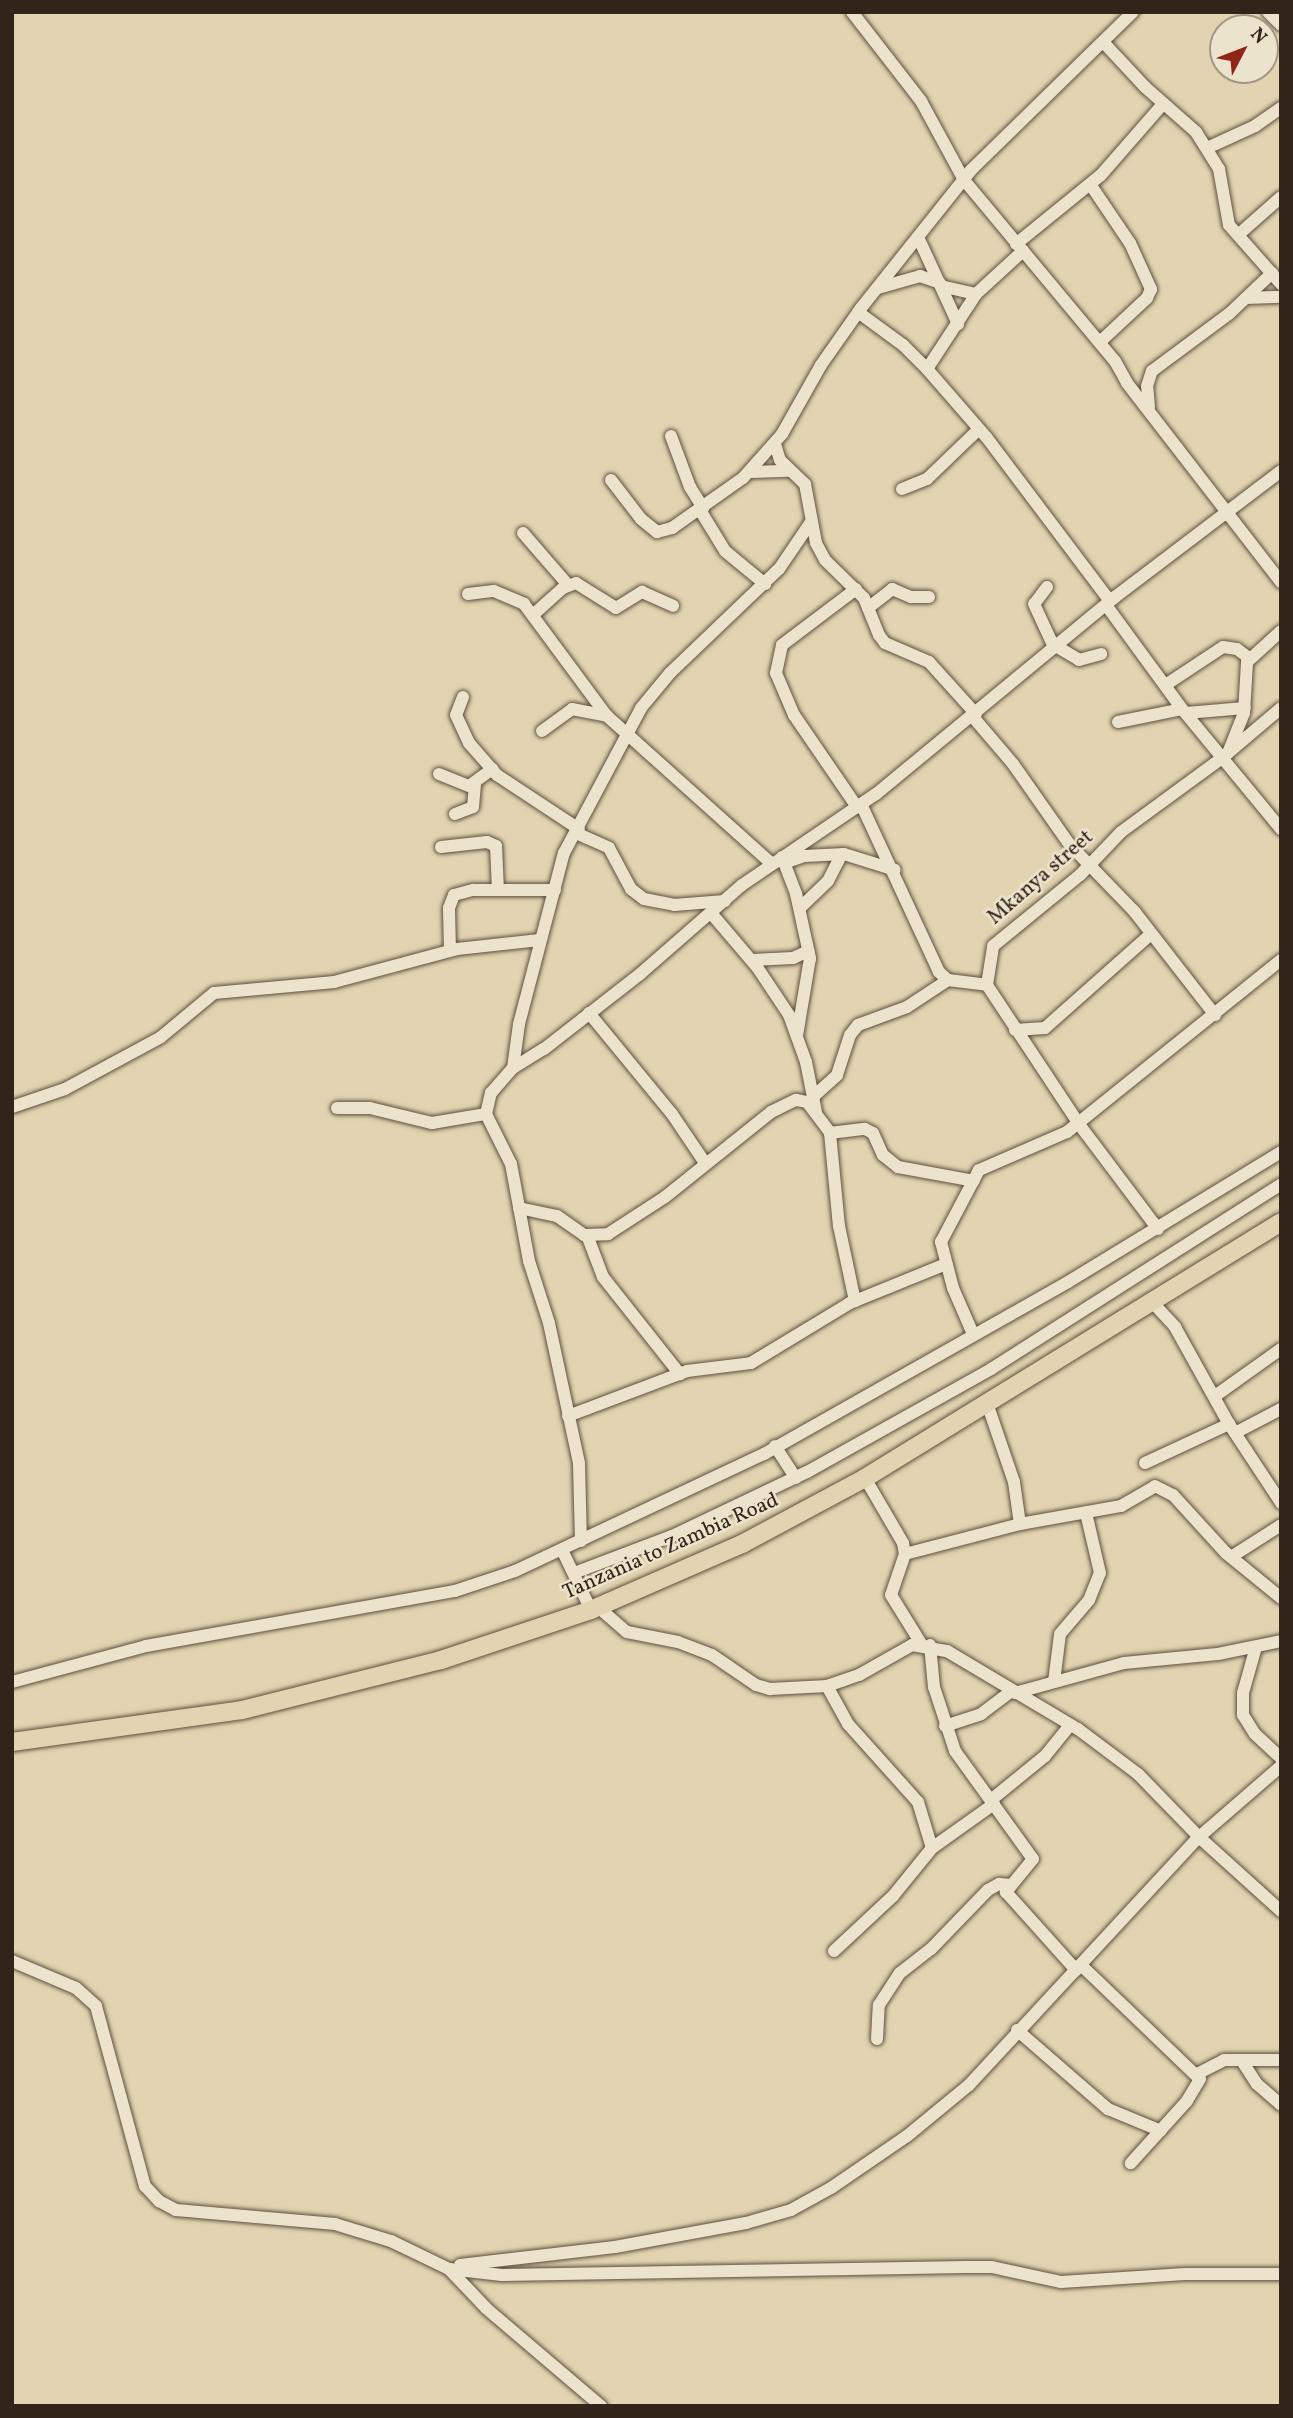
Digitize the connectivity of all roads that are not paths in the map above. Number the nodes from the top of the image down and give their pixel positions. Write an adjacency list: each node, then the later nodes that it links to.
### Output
1 (852, 12): 9 (street)
2 (1133, 12): 5 (street)
3 (1268, 12): 4 (street)
4 (1281, 25)
5 (1104, 43): 6 (street); 9 (street)
6 (1163, 104): 8 (street); 10 (street)
7 (1281, 108): 8 (street)
8 (1207, 148): 12 (street)
9 (964, 180): 13 (street); 14 (street)
10 (1090, 184): 14 (street); 24 (street)
11 (1281, 197): 12 (street)
12 (1238, 235): 15 (street)
13 (918, 237): 16 (street); 18 (street)
14 (1020, 247): 19 (street); 24 (street)
15 (1272, 273): 17 (street); 21 (street)
16 (941, 284): 18 (street); 19 (street); 23 (street)
17 (1281, 284)
18 (877, 288): 22 (street)
19 (976, 294): 23 (street)
20 (1281, 297): 21 (street)
21 (1246, 298): 26 (street)
22 (858, 312): 25 (street); 29 (street)
23 (958, 324): 25 (street)
24 (1100, 342): 26 (street)
25 (927, 369): 27 (street)
26 (1149, 408): 36 (street)
27 (978, 430): 34 (street); 46 (street)
28 (671, 436): 35 (street)
29 (775, 444): 30 (street); 32 (street)
30 (789, 471): 32 (street); 37 (street)
31 (1281, 471): 36 (street)
32 (750, 472): 35 (street)
33 (611, 480): 35 (street)
34 (902, 489)
35 (701, 509): 40 (street)
36 (1227, 513): 39 (street); 46 (street)
37 (811, 522): 40 (street); 43 (street)
38 (523, 533): 41 (street)
39 (1281, 582)
40 (765, 584): 63 (street)
41 (568, 585): 47 (street); 49 (street)
42 (1047, 587): 51 (street)
43 (856, 589): 48 (street); 68 (street)
44 (468, 594): 49 (street)
45 (929, 597): 48 (street)
46 (1108, 603): 51 (street); 54 (street)
47 (673, 606)
48 (868, 608): 60 (street)
49 (534, 614): 59 (street)
50 (1281, 631): 53 (street)
51 (1055, 647): 52 (street); 60 (street)
52 (1101, 654)
53 (1249, 658): 54 (street); 56 (street)
54 (1167, 684): 58 (street)
55 (463, 697): 65 (street)
56 (1245, 708): 58 (street); 64 (street)
57 (1281, 708): 64 (street, Mkanya street)
58 (1184, 711): 61 (street); 64 (street)
59 (607, 716): 62 (street); 63 (street)
60 (974, 716): 68 (street); 75 (street)
61 (1118, 722)
62 (542, 731)
63 (628, 734): 71 (street); 74 (street)
64 (1225, 756): 70 (street); 75 (street, Mkanya street)
65 (492, 769): 67 (street); 71 (street)
66 (439, 774): 67 (street)
67 (475, 785): 69 (street)
68 (859, 805): 74 (street); 76 (street)
69 (455, 814)
70 (1281, 829)
71 (578, 831): 78 (street); 79 (street)
72 (441, 847): 77 (street)
73 (842, 854): 74 (street); 76 (street); 80 (street)
74 (779, 861): 79 (street); 80 (street)
75 (1089, 865): 82 (street); 89 (street, Mkanya street)
76 (895, 870): 88 (street)
77 (498, 890): 78 (street); 84 (street)
78 (555, 890): 83 (street)
79 (725, 901): 81 (street)
80 (800, 908): 85 (street)
81 (711, 913): 86 (street); 90 (street)
82 (1151, 934): 91 (street); 92 (street)
83 (540, 940): 84 (street); 94 (street)
84 (450, 950): 96 (street)
85 (808, 950): 86 (street); 93 (street)
86 (752, 960): 93 (street)
87 (1281, 960): 91 (street)
88 (948, 981): 89 (street); 95 (street)
89 (988, 985): 92 (street)
90 (589, 1013): 94 (street); 103 (street)
91 (1215, 1015): 100 (street)
92 (1015, 1030): 100 (street)
93 (797, 1036): 95 (street)
94 (513, 1068): 98 (street)
95 (814, 1096): 99 (street)
96 (12, 1107)
97 (337, 1108): 98 (street)
98 (486, 1114): 106 (street)
99 (816, 1115): 101 (street); 103 (street)
100 (1079, 1124): 104 (street); 108 (street)
101 (830, 1133): 104 (street); 111 (street)
102 (1281, 1152): 108 (street)
103 (705, 1163): 109 (street)
104 (974, 1181): 110 (street)
105 (1281, 1184): 123 (street)
106 (519, 1208): 109 (street); 119 (street)
107 (1281, 1223): 112 (highway, Tanzania to Zambia Road)
108 (1158, 1229): 113 (street)
109 (587, 1235): 115 (street)
110 (946, 1264): 111 (street); 113 (street)
111 (855, 1301): 115 (street)
112 (1153, 1303): 116 (street); 117 (highway, Tanzania to Zambia Road)
113 (973, 1334): 121 (street)
114 (1281, 1349): 116 (street)
115 (680, 1374): 119 (street)
116 (1215, 1396): 120 (street)
117 (988, 1406): 124 (highway, Tanzania to Zambia Road); 127 (street)
118 (1281, 1409): 120 (street)
119 (568, 1416): 129 (street)
120 (1232, 1429): 122 (street); 125 (street)
121 (775, 1446): 123 (street); 129 (street)
122 (1145, 1463)
123 (796, 1478): 133 (street)
124 (865, 1478): 131 (street); 135 (highway, Tanzania to Zambia Road)
125 (1281, 1503)
126 (1086, 1513): 127 (street); 132 (street); 140 (street)
127 (1020, 1524): 131 (street)
128 (1281, 1525): 132 (street)
129 (581, 1541): 130 (street)
130 (562, 1550): 133 (street); 139 (street)
131 (905, 1554): 137 (street)
132 (1231, 1557): 134 (street)
133 (574, 1573): 135 (street)
134 (1281, 1598)
135 (594, 1608): 141 (street); 145 (highway, Tanzania to Zambia Road)
136 (1281, 1641): 138 (street)
137 (926, 1645): 141 (street); 142 (street); 144 (street)
138 (1256, 1647): 140 (street); 146 (street)
139 (12, 1682)
140 (1054, 1682): 142 (street)
141 (827, 1686): 150 (street)
142 (1014, 1692): 143 (street); 144 (street)
143 (1070, 1725): 148 (street); 149 (street)
144 (946, 1726): 148 (street)
145 (12, 1742)
146 (1281, 1758)
147 (1281, 1766): 149 (street)
148 (992, 1802): 150 (street); 151 (street)
149 (1199, 1837): 152 (street); 155 (street)
150 (932, 1848): 153 (street)
151 (1011, 1885): 155 (street); 157 (street)
152 (1281, 1911)
153 (834, 1951)
154 (12, 1961): 164 (street)
155 (1079, 1968): 156 (street); 160 (street)
156 (1017, 2030): 162 (street); 164 (street)
157 (877, 2039)
158 (1281, 2060): 159 (street)
159 (1242, 2061): 160 (street); 161 (street)
160 (1197, 2074): 162 (street)
161 (1281, 2105)
162 (1161, 2131): 163 (street)
163 (1131, 2163)
164 (436, 2262): 165 (street)
165 (449, 2269): 166 (street); 167 (street)
166 (1281, 2274)
167 (601, 2406)

